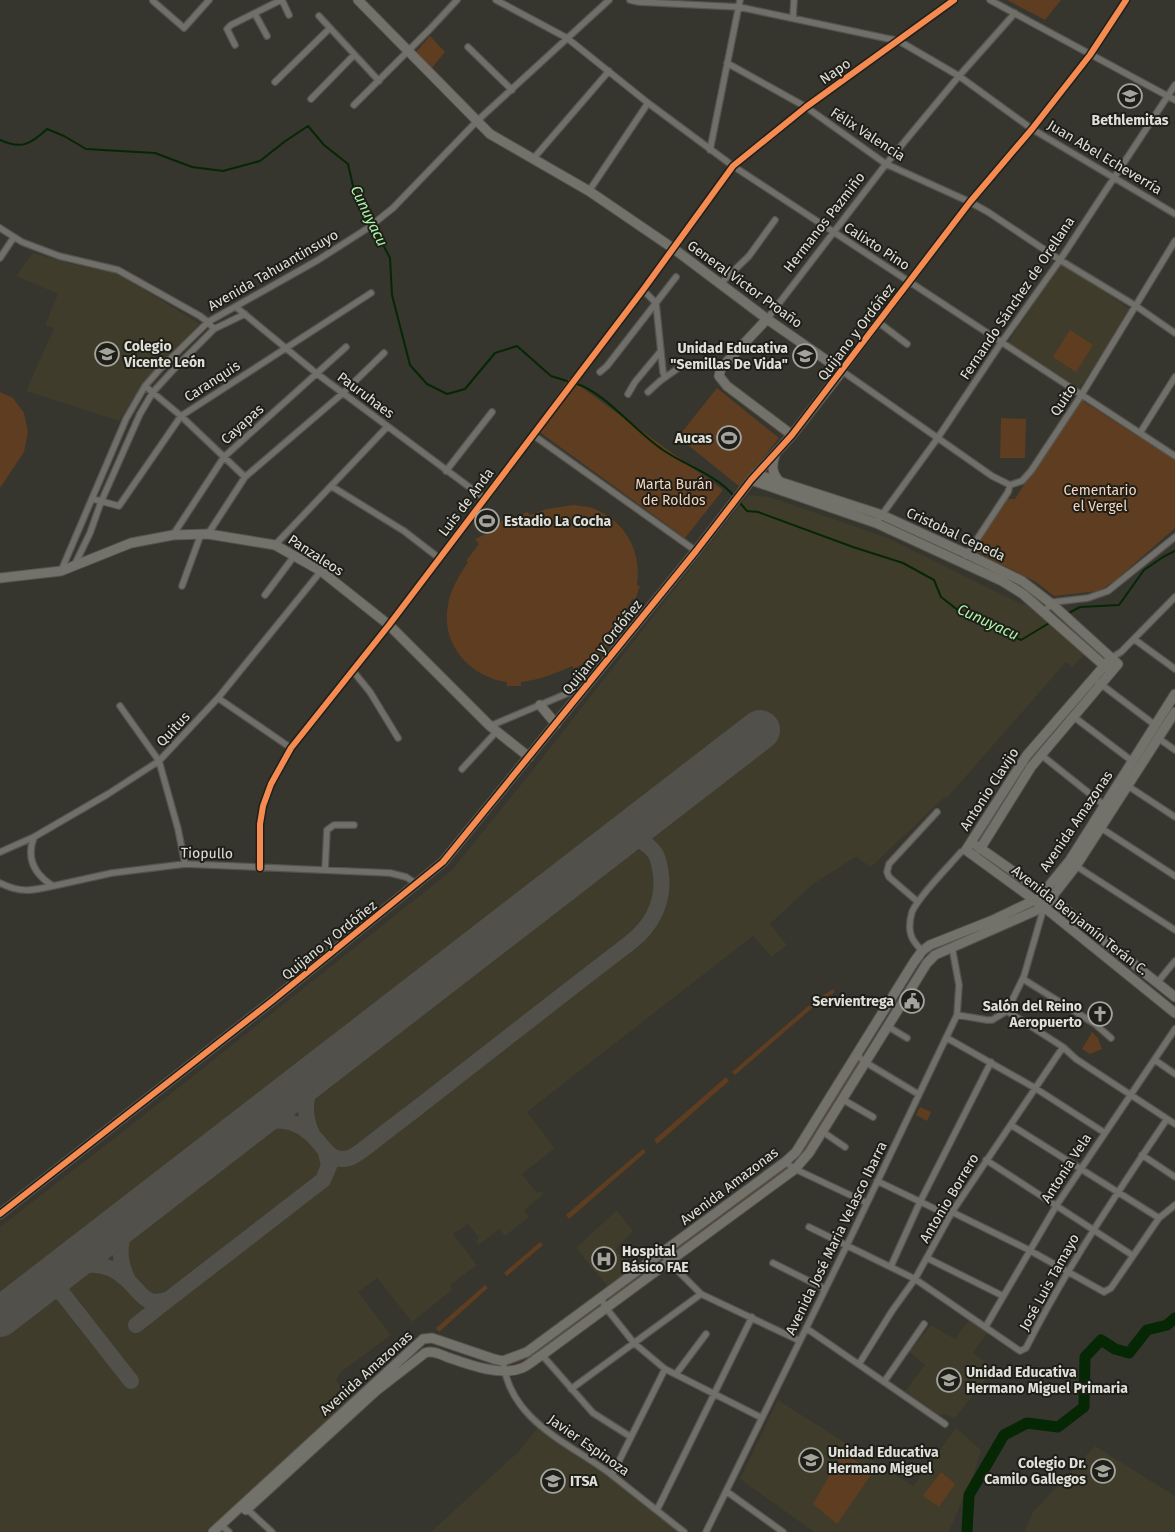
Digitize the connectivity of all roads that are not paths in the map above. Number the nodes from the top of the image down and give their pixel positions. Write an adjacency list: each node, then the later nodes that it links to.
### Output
1 (209, 0): 12 (street)
2 (282, 0): 15 (street); 17 (street)
3 (457, 0): 26 (street)
4 (496, 0): 22 (street, Calixto Pino)
5 (609, 0): 22 (street, Avenida Tahuantinsuyo)
6 (630, 0): 14 (street, Juan Abel Echeverría)
7 (740, 0): 14 (street)
8 (794, 0): 19 (street)
9 (954, 0): 23 (street, Napo)
10 (990, 0): 16 (street)
11 (1126, 0): 28 (street, Quijano y Ordóñez)
12 (153, 1)
13 (363, 2): 26 (street, General Victor Proaño)
14 (739, 7): 19 (street, Juan Abel Echeverría); 29 (street)
15 (255, 14): 21 (street); 24 (street)
16 (1014, 14): 28 (street); 31 (street, Hermanos Pazmiño)
17 (289, 15)
18 (318, 16): 20 (street)
19 (793, 18): 23 (street, Juan Abel Echeverría)
20 (330, 28): 27 (street); 33 (street)
21 (267, 36)
22 (567, 38): 30 (street, Calixto Pino); 35 (street, Avenida Tahuantinsuyo)
23 (899, 41): 31 (street, Juan Abel Echeverría); 41 (street, Napo)
24 (235, 45)
25 (468, 47): 35 (street)
26 (408, 50): 32 (street); 42 (street, General Victor Proaño)
27 (354, 55): 32 (street); 37 (street)
28 (1090, 55): 36 (street); 43 (street, Quijano y Ordóñez)
29 (726, 63): 41 (street, Félix Valencia); 44 (street)
30 (609, 71): 39 (street, Calixto Pino); 45 (street)
31 (959, 76): 43 (street, Juan Abel Echeverría); 46 (street, Hermanos Pazmiño)
32 (379, 81): 40 (street)
33 (275, 82)
34 (1175, 85): 36 (street, Fernando Sánchez de Orellana)
35 (512, 90): 42 (street, Avenida Tahuantinsuyo)
36 (1168, 97): 38 (street); 48 (street, Fernando Sánchez de Orellana)
37 (311, 99)
38 (1175, 100)
39 (648, 103): 44 (street, Calixto Pino); 49 (street)
40 (354, 106)
41 (806, 107): 46 (street, Félix Valencia); 47 (street, Napo)
42 (477, 121): 45 (street, General Victor Proaño); 67 (street, Avenida Tahuantinsuyo)
43 (1032, 128): 48 (street, Juan Abel Echeverría); 50 (street, Quijano y Ordóñez)
44 (710, 150): 47 (street, Calixto Pino)
45 (533, 158): 49 (street, General Victor Proaño)
46 (886, 164): 50 (street, Félix Valencia); 54 (street, Hermanos Pazmiño)
47 (733, 166): 54 (street, Calixto Pino); 57 (street, Luis de Anda)
48 (1114, 177): 51 (street, Juan Abel Echeverría); 59 (street, Fernando Sánchez de Orellana)
49 (589, 191): 57 (street, General Victor Proaño)
50 (970, 202): 59 (street, Félix Valencia); 61 (street, Quijano y Ordóñez)
51 (1175, 214)
52 (776, 220): 62 (street)
53 (0, 228): 55 (street)
54 (833, 233): 61 (street, Calixto Pino); 69 (street, Hermanos Pazmiño)
55 (14, 237): 58 (street); 70 (street)
56 (1175, 241): 66 (street, Quito)
57 (674, 249): 62 (street, General Victor Proaño); 63 (street, Luis de Anda)
58 (0, 258)
59 (1060, 260): 66 (street, Félix Valencia); 74 (street, Fernando Sánchez de Orellana)
60 (676, 277): 65 (street)
61 (910, 282): 71 (street, Quijano y Ordóñez); 74 (street, Calixto Pino)
62 (720, 284): 69 (street, General Victor Proaño)
63 (643, 290): 65 (street); 96 (street, Luis de Anda)
64 (371, 293): 77 (street, Caranquis)
65 (656, 303): 78 (street); 82 (street)
66 (1136, 306): 73 (street, Félix Valencia); 91 (street, Quito)
67 (236, 307): 68 (street, Pauruhaes); 70 (street, Avenida Tahuantinsuyo)
68 (245, 314): 72 (street, Avenida Tahuantinsuyo); 77 (street, Pauruhaes)
69 (767, 319): 81 (street, General Victor Proaño); 97 (street, Hermanos Pazmiño)
70 (208, 322): 72 (street); 86 (street, Avenida Tahuantinsuyo)
71 (878, 322): 75 (street); 81 (street, Quijano y Ordóñez)
72 (214, 329): 87 (street, Avenida Tahuantinsuyo)
73 (1175, 333)
74 (1001, 343): 91 (street, Calixto Pino); 98 (street, Fernando Sánchez de Orellana)
75 (907, 344)
76 (346, 347): 83 (street, Cayapas)
77 (286, 348): 83 (street, Pauruhaes); 93 (street, Caranquis)
78 (660, 352): 84 (street); 90 (street)
79 (384, 353): 89 (street)
80 (677, 370): 84 (street)
81 (842, 370): 97 (street, Quijano y Ordóñez); 98 (street, General Victor Proaño)
82 (600, 372)
83 (316, 373): 89 (street, Pauruhaes); 101 (street, Cayapas)
84 (665, 377): 88 (street)
85 (1175, 377): 95 (street)
86 (145, 386): 87 (street); 109 (street, Avenida Tahuantinsuyo)
87 (153, 392): 93 (street); 110 (street, Avenida Tahuantinsuyo)
88 (648, 392)
89 (343, 393): 94 (street, Pauruhaes); 103 (street)
90 (628, 394)
91 (1082, 394): 95 (street, Calixto Pino); 106 (street, Quito)
92 (492, 412): 102 (street)
93 (181, 416): 101 (street); 110 (street, Caranquis)
94 (387, 428): 102 (street, Pauruhaes); 107 (street)
95 (1140, 433): 100 (street, Calixto Pino)
96 (533, 435): 108 (street, Luis de Anda); 117 (street)
97 (792, 435): 99 (street, Quijano y Ordóñez)
98 (937, 439): 106 (street, General Victor Proaño); 111 (street, Fernando Sánchez de Orellana)
99 (777, 452): 104 (street, Quijano y Ordóñez); 105 (street)
100 (1175, 456)
101 (224, 457): 103 (street); 114 (street, Cayapas)
102 (446, 471): 108 (street, Pauruhaes)
103 (245, 477): 113 (street)
104 (754, 477): 105 (street, Cristobal Cepeda); 112 (street, Cristobal Cepeda); 117 (street, Quijano y Ordóñez)
105 (780, 482): 111 (street, Cristobal Cepeda)
106 (1010, 485): 120 (street, Quito)
107 (331, 486): 116 (street); 119 (street)
108 (484, 498): 119 (street, Luis de Anda)
109 (92, 499): 110 (street, Caranquis); 122 (street, Avenida Tahuantinsuyo)
110 (101, 502): 121 (street, Avenida Tahuantinsuyo)
111 (882, 515): 112 (street, Fernando Sánchez de Orellana); 120 (street, Cristobal Cepeda)
112 (876, 523): 120 (street, Cristobal Cepeda)
113 (204, 534): 114 (street, Panzaleos); 116 (street, Panzaleos); 125 (street)
114 (173, 535): 121 (street, Panzaleos)
115 (1175, 537): 128 (street)
116 (275, 545): 118 (street, Panzaleos)
117 (696, 551): 141 (street, Quijano y Ordóñez)
118 (295, 555): 123 (street, Panzaleos); 126 (street)
119 (439, 558): 130 (street, Luis de Anda)
120 (965, 558): 128 (street, Cristobal Cepeda); 129 (street, Cristobal Cepeda)
121 (74, 566): 122 (street, Panzaleos)
122 (61, 571): 124 (street, Panzaleos)
123 (321, 571): 130 (street, Panzaleos); 143 (street, Quitus)
124 (0, 578)
125 (182, 586)
126 (265, 595)
127 (1174, 600): 131 (street, Antonio Clavijo)
128 (1052, 604): 129 (street); 133 (street, Cristobal Cepeda)
129 (1046, 614): 135 (street, Cristobal Cepeda)
130 (389, 625): 137 (street, Luis de Anda); 150 (street, Panzaleos)
131 (1134, 639): 132 (street, Antonio Clavijo); 136 (street)
132 (1121, 652): 133 (street, Antonio Clavijo); 134 (street, Antonio Clavijo)
133 (1111, 658): 134 (street, Cristobal Cepeda); 135 (street, Antonio Clavijo)
134 (1118, 664): 138 (street, Antonio Clavijo)
135 (1104, 665): 138 (street, Cristobal Cepeda); 139 (street, Antonio Clavijo)
136 (1175, 669)
137 (353, 671): 151 (street); 154 (street, Luis de Anda)
138 (1111, 672): 140 (street, Antonio Clavijo)
139 (1093, 678): 140 (street); 153 (street, Antonio Clavijo)
140 (1101, 684): 147 (street, Antonio Clavijo); 149 (street)
141 (587, 685): 144 (street); 148 (street, Quijano y Ordóñez)
142 (1175, 694): 149 (street, Avenida Amazonas)
143 (218, 698): 154 (street); 158 (street, Quitus)
144 (540, 705): 148 (street); 150 (street)
145 (120, 706): 158 (street)
146 (1175, 712): 152 (street, Avenida Amazonas)
147 (1074, 717): 156 (street, Antonio Clavijo); 159 (street)
148 (556, 724): 157 (street, Quijano y Ordóñez)
149 (1155, 725): 159 (street, Avenida Amazonas)
150 (493, 728): 157 (street, Panzaleos); 160 (street)
151 (398, 738)
152 (1158, 738): 155 (street); 161 (street, Avenida Amazonas)
153 (1034, 747): 156 (street); 168 (street, Antonio Clavijo)
154 (291, 748): 174 (street, Luis de Anda)
155 (1175, 750)
156 (1041, 755): 162 (street); 169 (street, Antonio Clavijo)
157 (529, 757): 178 (street, Quijano y Ordóñez)
158 (159, 761): 167 (street, Quitus); 172 (street)
159 (1132, 761): 162 (street, Avenida Amazonas)
160 (462, 769)
161 (1128, 786): 164 (street); 166 (street, Avenida Amazonas)
162 (1104, 805): 180 (street, Avenida Amazonas)
163 (937, 812): 182 (street)
164 (1175, 816)
165 (354, 825): 175 (street)
166 (1101, 828): 173 (street, Avenida Amazonas); 176 (street)
167 (34, 837): 171 (street, Quitus); 179 (street)
168 (971, 842): 169 (street, Avenida Benjamín Terán C.); 170 (street, Antonio Clavijo)
169 (980, 849): 180 (street, Avenida Benjamín Terán C.)
170 (966, 850): 181 (street, Avenida Benjamín Terán C.); 182 (street, Antonio Clavijo)
171 (0, 852)
172 (185, 864): 174 (street, Tiopullo); 179 (street, Tiopullo)
173 (1076, 866): 180 (street, Avenida Amazonas); 184 (street)
174 (260, 868): 175 (street, Tiopullo)
175 (325, 870): 178 (street, Tiopullo)
176 (1175, 876)
177 (0, 883): 179 (street, Tiopullo)
178 (417, 884): 228 (street, Quijano y Ordóñez)
179 (53, 886)
180 (1047, 896): 181 (street, Avenida Amazonas); 183 (street); 189 (street, Avenida Benjamín Terán C.)
181 (1035, 900): 183 (street, Avenida Benjamín Terán C.); 186 (street, Avenida Amazonas)
182 (918, 902): 186 (street, Antonio Clavijo)
183 (1044, 906): 185 (street, Avenida Amazonas); 188 (street); 192 (street, Avenida Benjamín Terán C.)
184 (1175, 930)
185 (952, 947): 193 (street, Avenida José Maria Velasco Ibarra); 194 (street, Avenida Amazonas)
186 (922, 951): 200 (street, Avenida Amazonas)
187 (1175, 960): 189 (street)
188 (1023, 979): 191 (street); 198 (street)
189 (1157, 983): 190 (street, Avenida Benjamín Terán C.)
190 (1175, 997)
191 (1006, 1011): 193 (street); 199 (street)
192 (1175, 1013)
193 (957, 1015): 197 (street, Avenida José Maria Velasco Ibarra)
194 (887, 1026): 196 (street); 202 (street, Avenida Amazonas)
195 (1175, 1029): 201 (street, Antonia Vela)
196 (907, 1038)
197 (947, 1038): 203 (street); 206 (street, Avenida José Maria Velasco Ibarra)
198 (1111, 1038)
199 (1063, 1047): 205 (street, Antonio Borrero); 207 (street)
200 (857, 1055): 202 (street); 218 (street, Avenida Amazonas)
201 (1155, 1060): 204 (street); 207 (street, Antonia Vela)
202 (865, 1062): 206 (street); 208 (street, Avenida Amazonas)
203 (991, 1062): 205 (street); 224 (street)
204 (1175, 1074)
205 (1036, 1088): 212 (street, Antonio Borrero); 214 (street)
206 (918, 1094): 222 (street, Avenida José Maria Velasco Ibarra)
207 (1131, 1094): 210 (street); 214 (street, Antonia Vela)
208 (842, 1098): 209 (street); 213 (street, Avenida Amazonas)
209 (873, 1117)
210 (1167, 1118): 211 (street); 216 (street, José Luis Tamayo)
211 (1175, 1124)
212 (1011, 1125): 217 (street, Antonio Borrero); 219 (street)
213 (823, 1132): 215 (street); 220 (street, Avenida Amazonas)
214 (1105, 1133): 219 (street, Antonia Vela)
215 (845, 1147)
216 (1142, 1155): 221 (street); 223 (street, José Luis Tamayo)
217 (986, 1160): 227 (street); 229 (street, Antonio Borrero)
218 (785, 1162): 220 (street); 235 (street, Avenida Amazonas)
219 (1081, 1168): 223 (street); 227 (street, Antonia Vela)
220 (795, 1169): 225 (street); 238 (street, Avenida Amazonas)
221 (1175, 1177)
222 (877, 1181): 224 (street); 225 (street, Avenida José Maria Velasco Ibarra)
223 (1118, 1192): 230 (street); 232 (street, José Luis Tamayo)
224 (920, 1202): 229 (street); 240 (street)
225 (867, 1203): 233 (street, Avenida José Maria Velasco Ibarra)
226 (1175, 1205): 230 (street)
227 (1056, 1206): 232 (street); 234 (street, Antonia Vela)
228 (0, 1214)
229 (951, 1214): 234 (street); 237 (street, Antonio Borrero)
230 (1159, 1218): 236 (street)
231 (809, 1227): 233 (street, José Luis Tamayo)
232 (1093, 1229): 236 (street); 241 (street, José Luis Tamayo)
233 (847, 1245): 240 (street, José Luis Tamayo); 243 (street, Avenida José Maria Velasco Ibarra)
234 (1029, 1250): 241 (street); 245 (street, Antonia Vela)
235 (662, 1253): 238 (street); 246 (street, Avenida Amazonas)
236 (1132, 1255): 241 (street)
237 (927, 1258): 242 (street, Antonio Borrero); 245 (street)
238 (669, 1262): 244 (street); 247 (street, Avenida Amazonas)
239 (773, 1262): 243 (street)
240 (891, 1266): 242 (street, José Luis Tamayo)
241 (1067, 1271): 250 (street, José Luis Tamayo)
242 (915, 1278): 250 (street, José Luis Tamayo); 259 (street, Antonio Borrero)
243 (825, 1289): 251 (street, Avenida José Maria Velasco Ibarra)
244 (701, 1294): 248 (street); 255 (street)
245 (1002, 1296): 250 (street, Antonia Vela)
246 (601, 1298): 247 (street); 258 (street, Avenida Amazonas)
247 (606, 1308): 255 (street); 257 (street, Avenida Amazonas)
248 (752, 1318): 253 (street); 265 (street)
249 (924, 1324): 263 (street)
250 (986, 1326)
251 (806, 1328): 253 (street, Avenida José Maria Velasco Ibarra); 259 (street)
252 (706, 1334): 262 (street)
253 (800, 1341): 266 (street, Avenida José Maria Velasco Ibarra)
254 (442, 1342): 256 (street); 258 (street, Avenida Amazonas); 269 (street, Avenida Amazonas)
255 (634, 1343): 260 (street); 264 (street)
256 (440, 1354): 261 (street, Avenida Amazonas); 269 (street, Avenida Amazonas)
257 (542, 1355): 261 (street, Avenida Amazonas); 264 (street)
258 (504, 1361): 261 (street, Javier Espinoza)
259 (859, 1364): 263 (street)
260 (665, 1369): 262 (street); 268 (street)
261 (504, 1371): 270 (street, Javier Espinoza)
262 (676, 1374): 265 (street)
263 (884, 1382): 267 (street)
264 (571, 1389): 268 (street)
265 (715, 1394): 266 (street); 273 (street)
266 (762, 1418): 271 (street, Avenida José Maria Velasco Ibarra)
267 (945, 1424)
268 (631, 1437): 270 (street)
269 (315, 1442): 272 (street, Avenida Amazonas); 274 (street, Avenida Amazonas)
270 (612, 1475): 273 (street, Javier Espinoza)
271 (726, 1491): 278 (street, Avenida José Maria Velasco Ibarra); 279 (street)
272 (247, 1509): 274 (street, Avenida Amazonas); 276 (street)
273 (657, 1510): 277 (street, Javier Espinoza)
274 (224, 1529): 275 (street, Avenida Amazonas)
275 (213, 1532)
276 (272, 1532)
277 (684, 1532)
278 (706, 1532)
279 (783, 1532)

